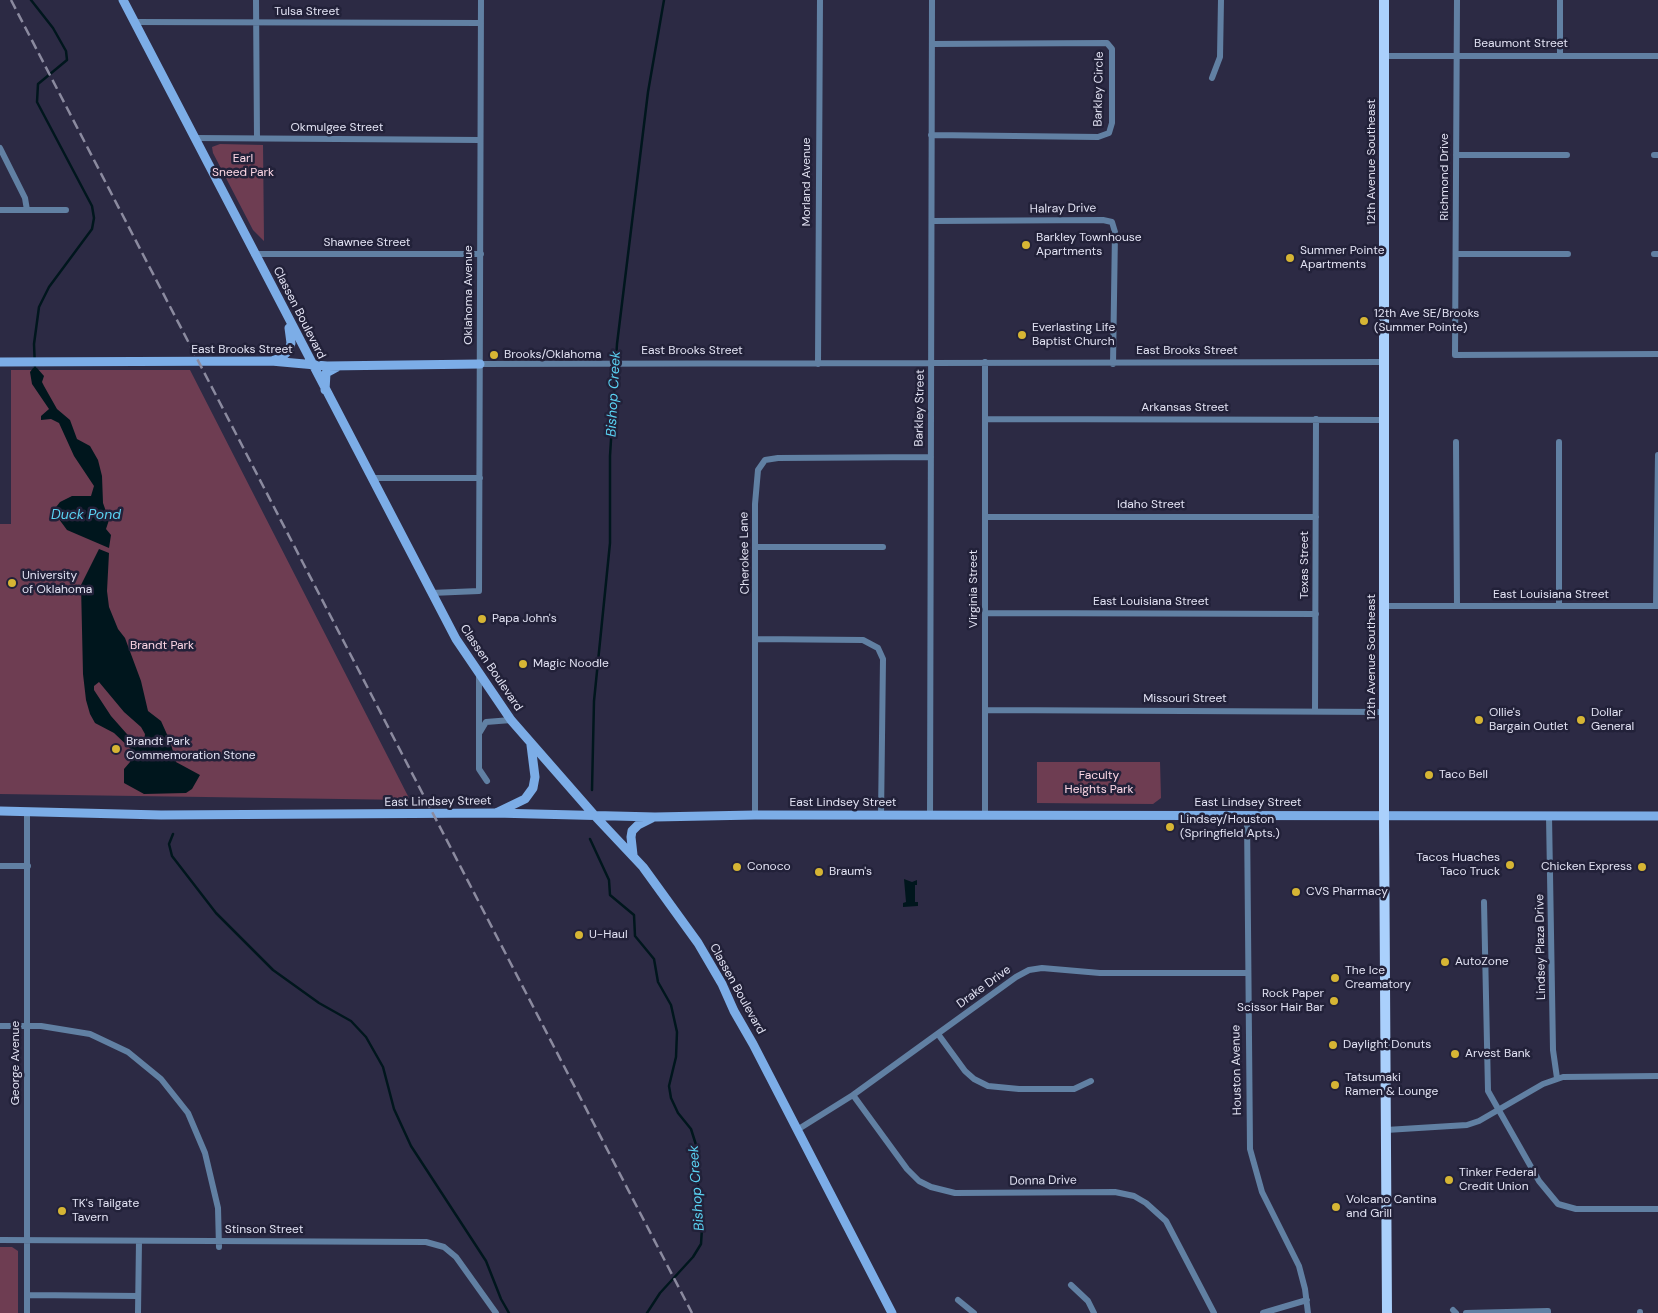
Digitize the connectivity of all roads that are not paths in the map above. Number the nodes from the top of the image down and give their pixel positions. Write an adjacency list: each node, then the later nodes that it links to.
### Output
1 (123, 0): 10 (street, Classen Boulevard)
2 (256, 0): 11 (street)
3 (481, 0): 12 (street, Oklahoma Avenue)
4 (820, 0): 42 (street, Morland Avenue)
5 (932, 0): 13 (street, Barkley Street)
6 (1221, 0): 18 (street)
7 (1384, 0): 16 (main road, 12th Avenue Southeast)
8 (1457, 0): 14 (street, Richmond Drive)
9 (1560, 0): 15 (street)
10 (134, 22): 11 (street, Tulsa Street); 20 (street, Classen Boulevard)
11 (256, 23): 12 (street, Tulsa Street); 21 (street)
12 (480, 24): 22 (street, Oklahoma Avenue)
13 (932, 44): 19 (street, Barkley Street); 19 (street, Barkley Circle)
14 (1457, 55): 15 (street, Beaumont Street); 16 (street, Beaumont Street); 24 (street, Richmond Drive)
15 (1560, 55): 17 (street, Beaumont Street)
16 (1384, 56): 40 (main road, 12th Avenue Southeast)
17 (1658, 56)
18 (1212, 78)
19 (932, 135): 29 (street, Barkley Street)
20 (194, 138): 21 (street, Okmulgee Street); 30 (street, Classen Boulevard)
21 (257, 138): 22 (street, Okmulgee Street)
22 (480, 140): 31 (street, Oklahoma Avenue)
23 (0, 148): 27 (street)
24 (1456, 155): 25 (street); 32 (street, Richmond Drive)
25 (1567, 155)
26 (0, 210): 27 (street)
27 (27, 210): 28 (street)
28 (66, 210)
29 (932, 221): 38 (street, Barkley Street); 43 (street, Halray Drive)
30 (254, 254): 31 (street, Shawnee Street); 34 (street, Classen Boulevard)
31 (481, 254): 41 (street, Oklahoma Avenue)
32 (1457, 254): 33 (street); 35 (street, Richmond Drive)
33 (1568, 254)
34 (289, 321): 36 (street); 44 (street, Classen Boulevard)
35 (1658, 354)
36 (271, 361): 37 (street, East Brooks Street); 44 (street, East Brooks Street)
37 (0, 362)
38 (932, 362): 39 (street, East Brooks Street); 42 (street, East Brooks Street); 53 (street, Barkley Street)
39 (985, 362): 43 (street, East Brooks Street); 47 (street, Virginia Street)
40 (1384, 362): 43 (street, East Brooks Street); 49 (main road, 12th Avenue Southeast)
41 (480, 364): 42 (street, East Brooks Street); 45 (street, East Brooks Street); 55 (street, Oklahoma Avenue)
42 (818, 364)
43 (1113, 364)
44 (311, 365): 45 (street, East Brooks Street); 46 (street, Classen Boulevard)
45 (340, 366): 46 (street)
46 (325, 390): 54 (street, Classen Boulevard)
47 (986, 419): 48 (street, Arkansas Street); 56 (street, Virginia Street)
48 (1316, 420): 49 (street, Arkansas Street); 57 (street, Texas Street)
49 (1384, 420): 61 (main road, 12th Avenue Southeast)
50 (1456, 442): 62 (street)
51 (1559, 442): 63 (street)
52 (1658, 455): 64 (street)
53 (931, 458): 58 (street, Cherokee Lane); 83 (street, Barkley Street)
54 (370, 478): 55 (street); 60 (street, Classen Boulevard)
55 (480, 478): 60 (street, Oklahoma Avenue)
56 (985, 516): 57 (street, Idaho Street); 65 (street, Virginia Street)
57 (1316, 517): 66 (street, Texas Street)
58 (757, 547): 59 (street); 67 (street, Cherokee Lane)
59 (883, 547)
60 (431, 593): 68 (street, Classen Boulevard)
61 (1384, 606): 62 (street, East Louisiana Street); 71 (main road, 12th Avenue Southeast)
62 (1457, 606): 63 (street, East Louisiana Street)
63 (1559, 606): 64 (street, East Louisiana Street)
64 (1657, 606)
65 (986, 613): 66 (street, East Louisiana Street); 69 (street, Virginia Street)
66 (1316, 614): 70 (street, Texas Street)
67 (756, 639): 79 (street, Cherokee Lane); 82 (street)
68 (479, 675): 72 (street, Classen Boulevard); 73 (street)
69 (985, 710): 70 (street, Missouri Street); 84 (street, Virginia Street)
70 (1315, 711): 71 (street, Missouri Street)
71 (1384, 712): 86 (main road, 12th Avenue Southeast)
72 (511, 720): 73 (street); 74 (street, Classen Boulevard)
73 (479, 736): 75 (street)
74 (531, 744): 78 (street); 81 (street, Classen Boulevard)
75 (487, 781)
76 (0, 810): 77 (street, East Lindsey Street)
77 (27, 812): 78 (street, East Lindsey Street); 80 (street, East Lindsey Street); 92 (street, George Avenue)
78 (495, 813): 81 (street, East Lindsey Street)
79 (756, 815): 82 (street, East Lindsey Street); 89 (street, East Lindsey Street)
80 (0, 816)
81 (595, 816): 89 (street, East Lindsey Street); 90 (street, Classen Boulevard)
82 (880, 816): 83 (street, East Lindsey Street)
83 (930, 816): 84 (street, East Lindsey Street)
84 (985, 816): 85 (street, East Lindsey Street)
85 (1247, 816): 86 (street, East Lindsey Street); 94 (street, Houston Avenue)
86 (1384, 816): 87 (street, East Lindsey Street); 104 (main road, 12th Avenue Southeast)
87 (1549, 816): 88 (street, East Lindsey Street); 99 (street, Lindsey Plaza Drive)
88 (1658, 816)
89 (655, 817): 90 (street)
90 (633, 855): 103 (street, Classen Boulevard)
91 (0, 866): 92 (street)
92 (28, 866): 96 (street, George Avenue)
93 (1484, 902): 102 (street)
94 (1248, 973): 97 (street, Drake Drive); 114 (street, Houston Avenue)
95 (0, 1026): 96 (street)
96 (28, 1026): 107 (street, George Avenue); 109 (street)
97 (938, 1034): 100 (street); 101 (street, Drake Drive)
98 (1658, 1076): 99 (street)
99 (1557, 1078): 102 (street)
100 (1091, 1080)
101 (853, 1094): 103 (street, Drake Drive); 121 (street, Donna Drive)
102 (1499, 1110): 104 (street); 105 (street)
103 (797, 1130): 118 (street, Classen Boulevard)
104 (1386, 1130): 124 (main road, 12th Avenue Southeast)
105 (1658, 1209)
106 (0, 1240): 107 (street, Stinson Street)
107 (26, 1241): 108 (street, Stinson Street); 111 (street, George Avenue)
108 (139, 1241): 109 (street, Stinson Street); 112 (street)
109 (218, 1244): 117 (street, Stinson Street)
110 (1070, 1285): 120 (street)
111 (27, 1295): 112 (street); 115 (street, George Avenue)
112 (138, 1296): 116 (street)
113 (958, 1300): 119 (street)
114 (1307, 1300): 122 (street); 123 (street, Houston Avenue)
115 (27, 1313)
116 (138, 1313)
117 (496, 1313)
118 (892, 1313)
119 (974, 1313)
120 (1094, 1313)
121 (1214, 1313)
122 (1262, 1313)
123 (1308, 1313)
124 (1387, 1313)
125 (1466, 1313): 126 (street)
126 (1548, 1313)

